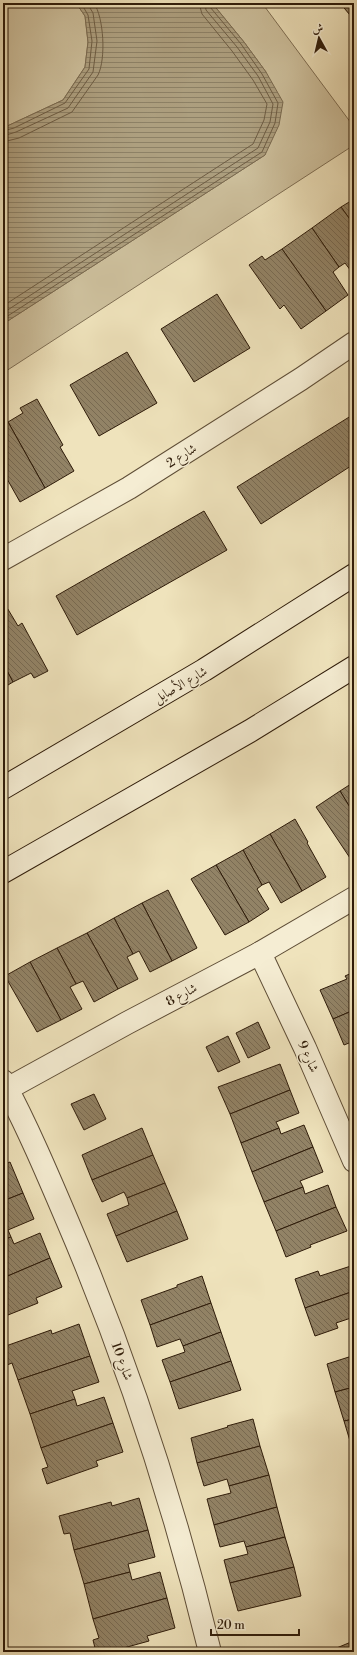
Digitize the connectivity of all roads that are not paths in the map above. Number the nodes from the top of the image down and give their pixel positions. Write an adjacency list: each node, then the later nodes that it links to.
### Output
1 (354, 342): 2 (street, شارع 2)
2 (3, 559)
3 (354, 575): 5 (street, شارع الأصايل)
4 (354, 667): 6 (street)
5 (3, 788)
6 (3, 872)
7 (354, 898): 8 (street, شارع 8)
8 (260, 953): 9 (street, شارع 8); 10 (street, شارع 9)
9 (5, 1085): 11 (street, شارع 10)
10 (354, 1161)
11 (210, 1652)

